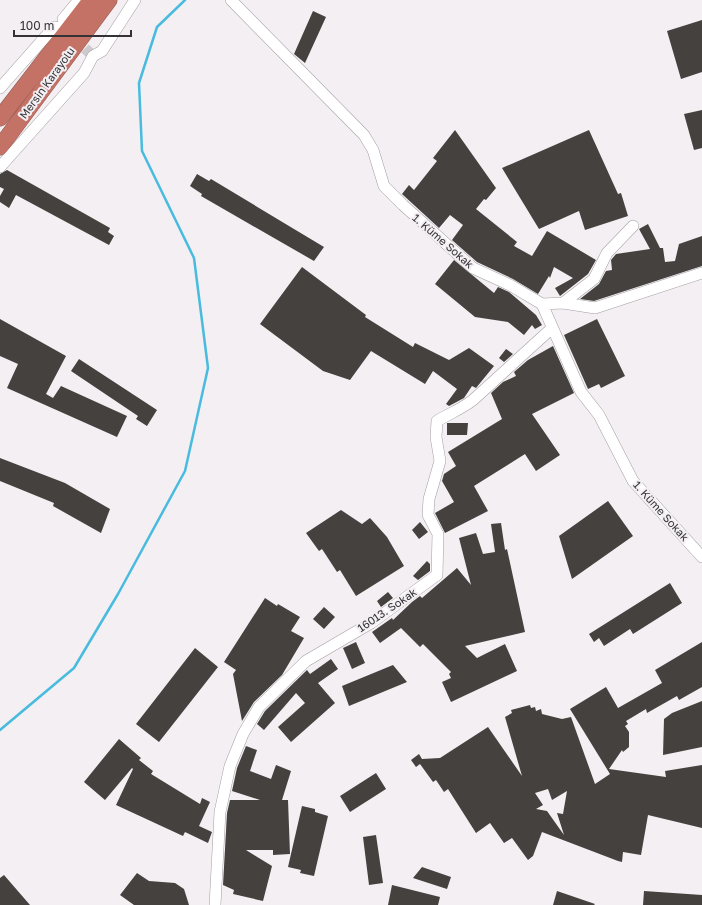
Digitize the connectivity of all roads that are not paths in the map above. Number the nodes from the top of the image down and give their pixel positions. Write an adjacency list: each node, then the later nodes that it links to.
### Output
1 (79, 0): 6 (street)
2 (91, 0): 7 (highway, Mersin Karayolu)
3 (108, 0): 8 (highway, Mersin Karayolu)
4 (135, 0): 9 (street)
5 (231, 0): 13 (street, 1. Küme Sokak)
6 (0, 88)
7 (0, 118)
8 (0, 147)
9 (0, 167)
10 (633, 226): 12 (street)
11 (702, 273): 12 (street)
12 (563, 303): 13 (street)
13 (542, 304): 14 (street, 1. Küme Sokak)
14 (551, 329): 15 (street, 1. Küme Sokak); 16 (street, 16013. Sokak)
15 (702, 557)
16 (215, 905)

